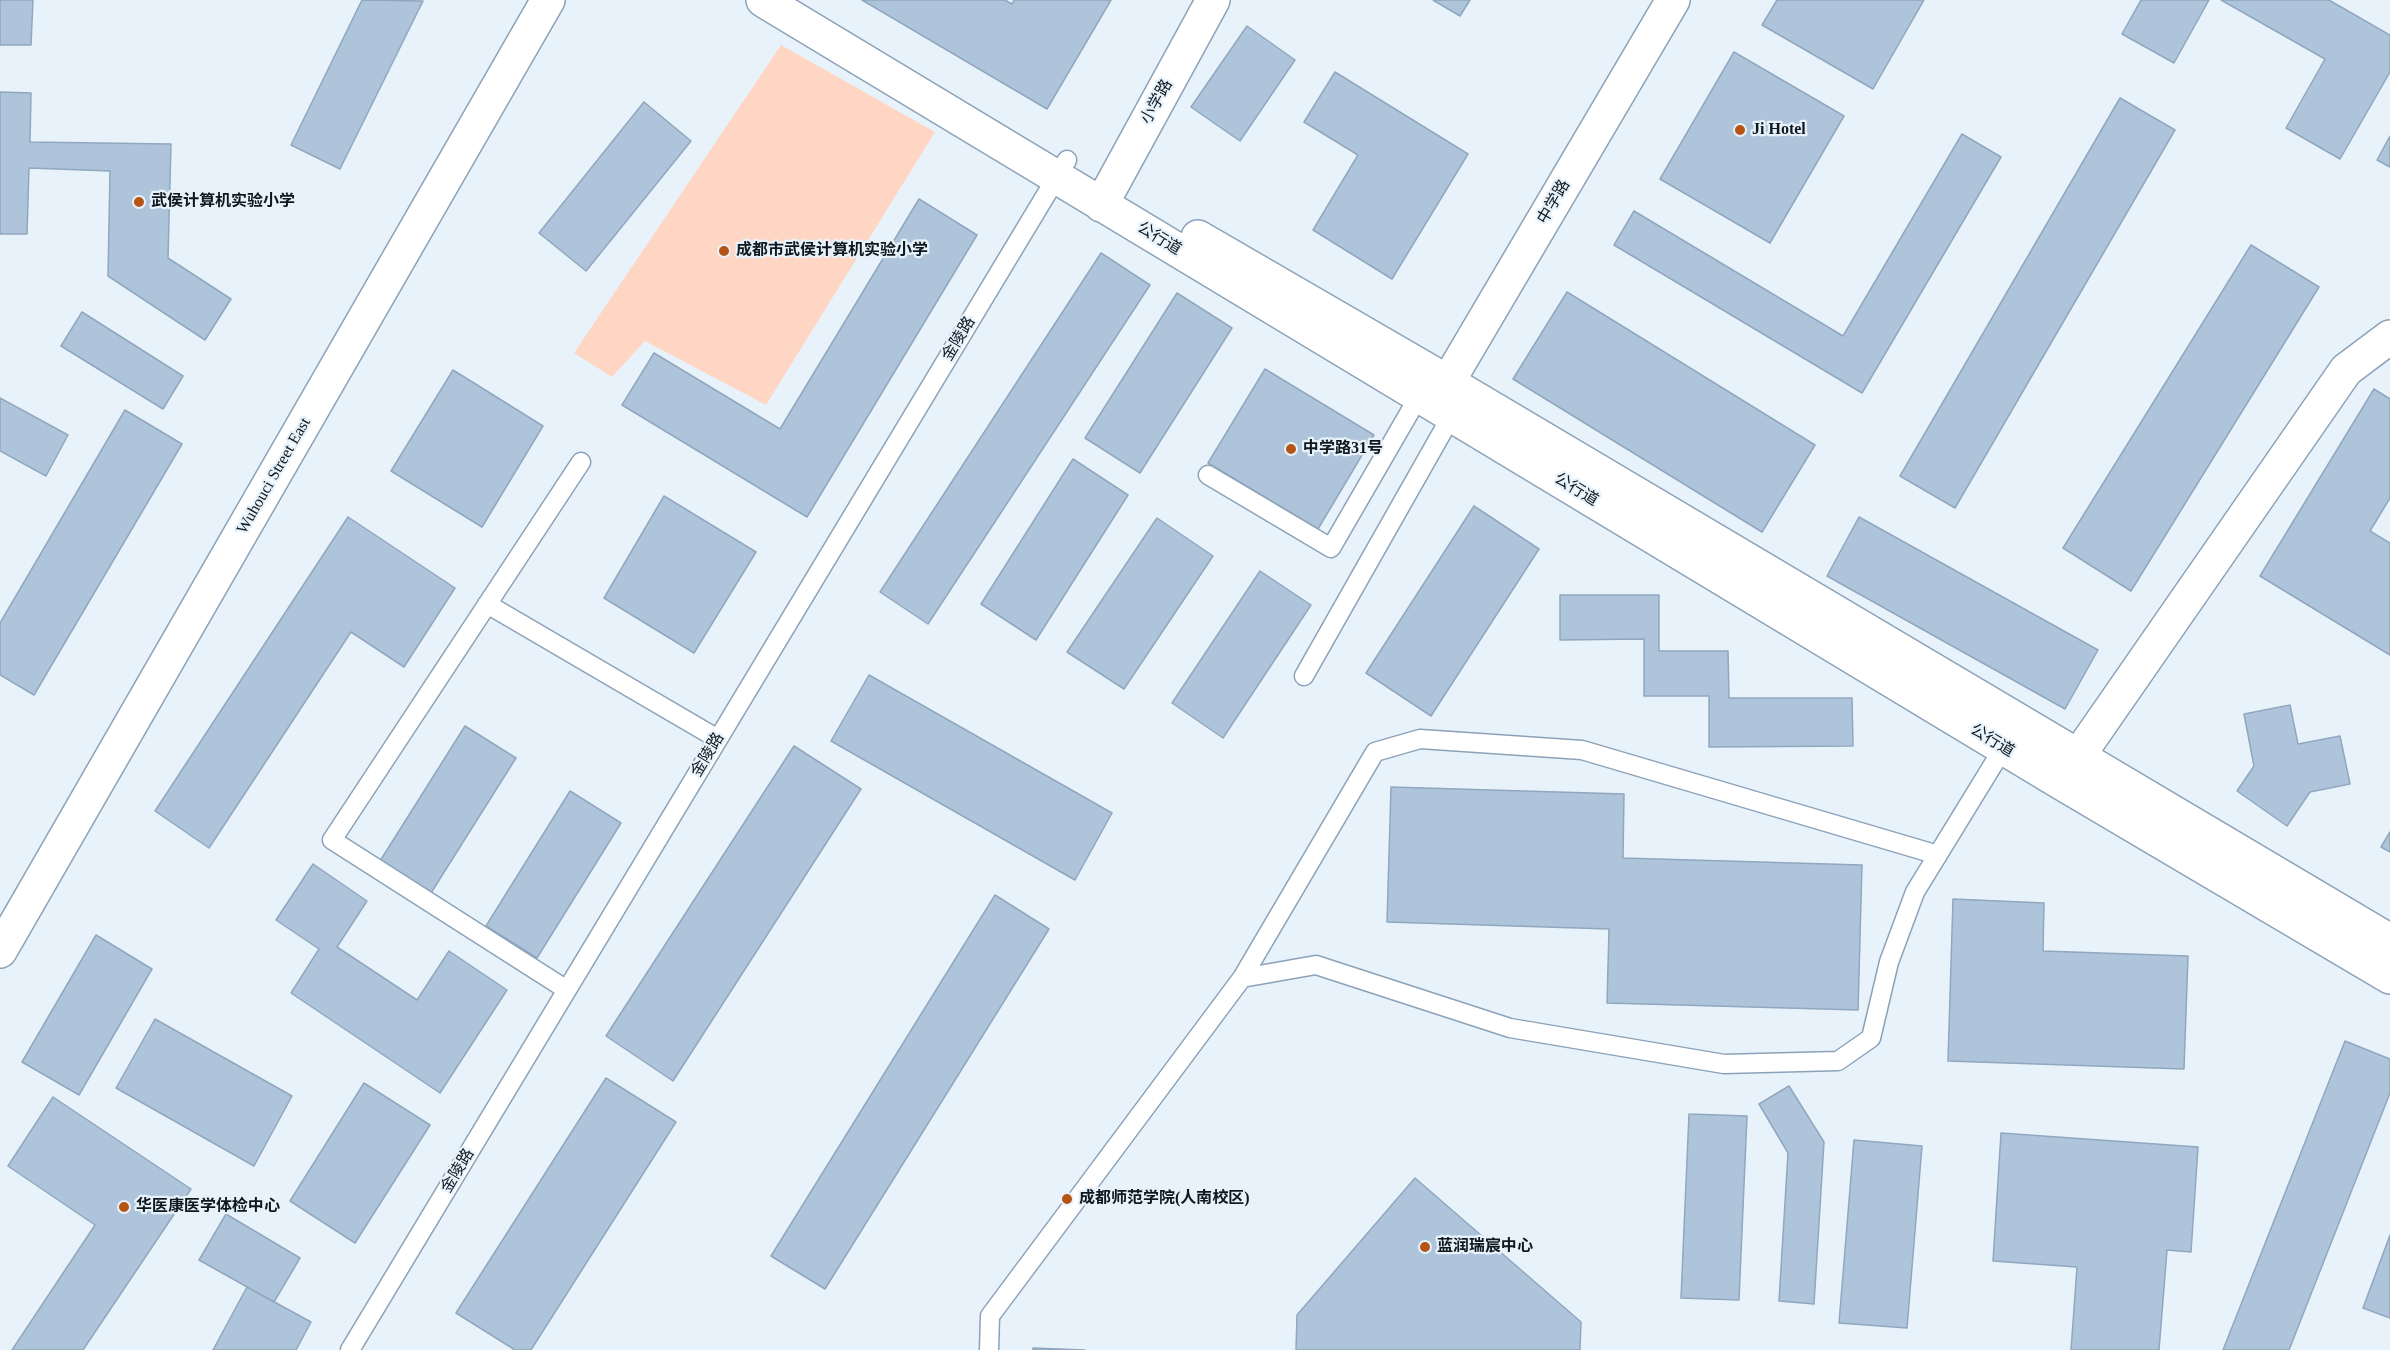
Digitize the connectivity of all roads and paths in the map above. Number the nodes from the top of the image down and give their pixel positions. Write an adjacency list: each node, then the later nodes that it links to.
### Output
1 (548, 0): 19 (street, Wuhouci Street East)
2 (763, 0): 6 (street, 公行道)
3 (804, 0): 6 (street, 公行道)
4 (1213, 0): 7 (street, 小学路)
5 (1673, 0): 9 (street, 中学路)
6 (1062, 169): 7 (street, 公行道); 15 (lane, 金陵路)
7 (1106, 196): 9 (street, 公行道)
8 (2390, 337): 16 (street)
9 (1439, 399): 11 (lane); 13 (lane); 14 (street, 公行道)
10 (581, 462): 12 (lane)
11 (1208, 475)
12 (487, 604): 15 (lane); 22 (lane)
13 (1304, 676)
14 (2012, 736): 16 (street, 公行道); 17 (lane)
15 (718, 739): 22 (lane, 金陵路)
16 (2068, 770): 18 (street, 公行道); 20 (street, 公行道)
17 (1938, 855): 21 (lane); 21 (lane)
18 (2390, 941)
19 (0, 951)
20 (2390, 977)
21 (1242, 978): 24 (lane)
22 (567, 990): 23 (lane, 金陵路)
23 (350, 1350)
24 (989, 1350)

